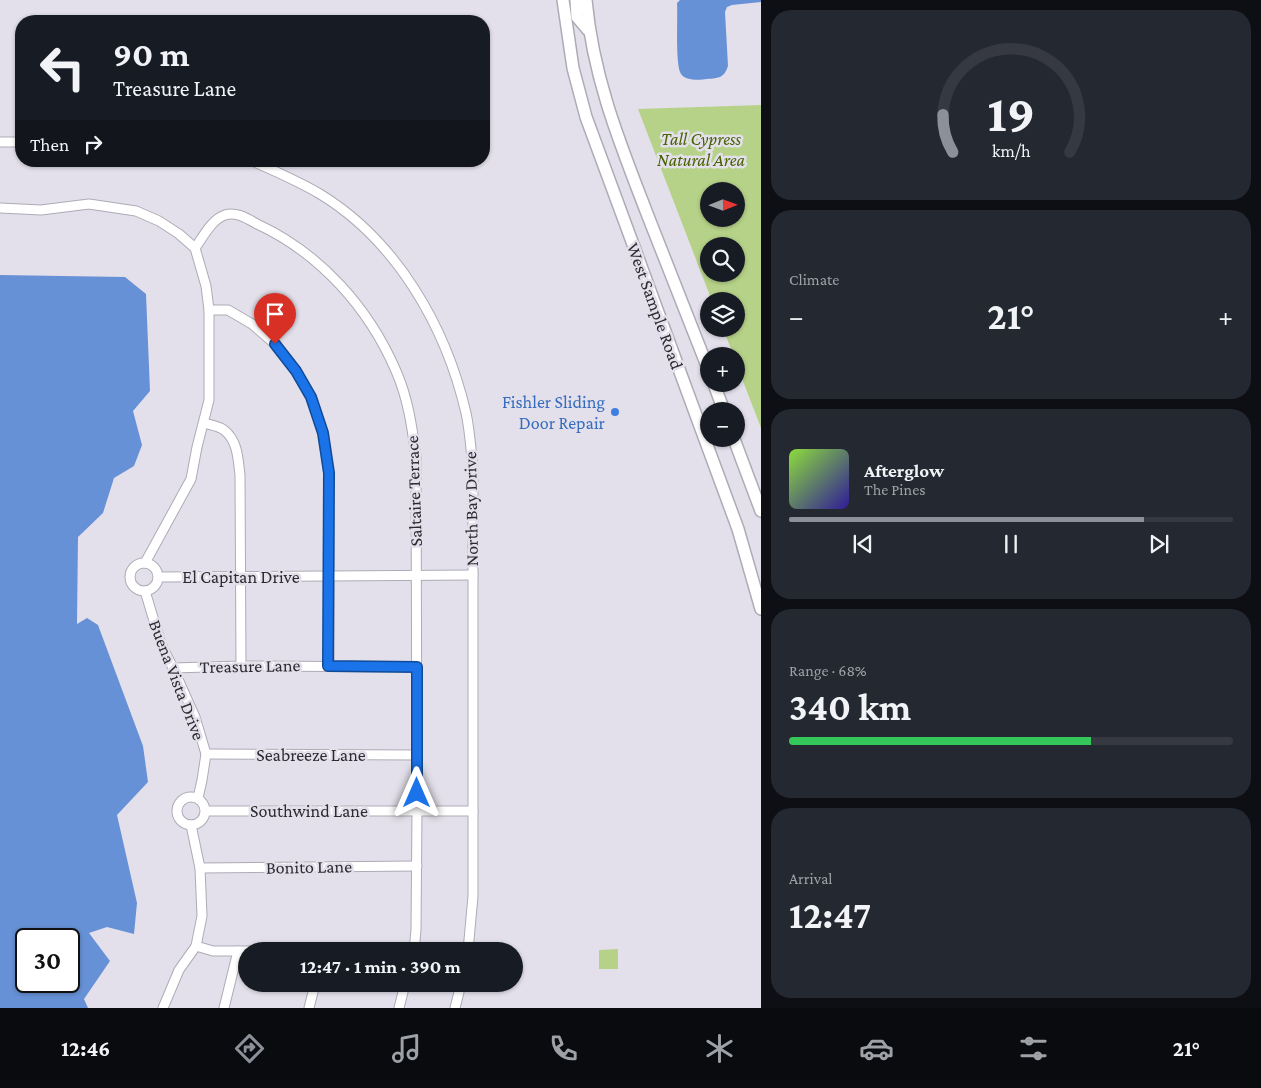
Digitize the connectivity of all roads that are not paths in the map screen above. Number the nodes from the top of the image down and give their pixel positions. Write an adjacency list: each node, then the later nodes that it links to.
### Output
1 (563, 0): 22 (main road, West Sample Road)
2 (576, 0): 4 (main road)
3 (586, 0): 4 (main road, West Sample Road)
4 (588, 30): 11 (main road, West Sample Road)
5 (0, 142): 6 (street)
6 (15, 142)
7 (267, 167): 16 (street, North Bay Drive)
8 (0, 208): 9 (street)
9 (195, 248): 10 (street); 18 (street, Saltaire Terrace)
10 (209, 310): 12 (street); 20 (street)
11 (700, 348)
12 (204, 423): 15 (street); 17 (street)
13 (737, 447): 14 (main road)
14 (761, 511)
15 (145, 563): 19 (street); 21 (street)
16 (473, 575): 18 (street, El Capitan Drive); 30 (street, North Bay Drive)
17 (240, 576): 19 (street, El Capitan Drive); 20 (street, El Capitan Drive); 23 (street)
18 (417, 576): 20 (street, El Capitan Drive); 25 (street, Saltaire Terrace)
19 (158, 577): 21 (street)
20 (328, 577): 24 (street)
21 (145, 591): 26 (street, Buena Vista Drive)
22 (761, 609)
23 (241, 666): 24 (street, Treasure Lane); 26 (street, Treasure Lane)
24 (328, 666): 25 (street, Treasure Lane)
25 (417, 667): 28 (street, Saltaire Terrace)
26 (173, 668): 27 (street, Buena Vista Drive)
27 (206, 754): 28 (street, Seabreeze Lane); 29 (street, Buena Vista Drive)
28 (417, 755): 32 (street, Saltaire Terrace)
29 (198, 798): 31 (street); 33 (street)
30 (472, 810): 32 (street, Southwind Lane); 37 (street, North Bay Drive)
31 (206, 811): 32 (street, Southwind Lane); 33 (street)
32 (417, 812): 34 (street, Saltaire Terrace)
33 (191, 825): 35 (street)
34 (417, 866): 35 (street, Bonito Lane); 36 (street, Saltaire Terrace)
35 (200, 868): 38 (street)
36 (415, 942)
37 (469, 942)
38 (196, 946): 39 (street); 43 (street)
39 (238, 951): 44 (street)
40 (313, 992): 45 (street)
41 (404, 992): 46 (street)
42 (459, 992): 47 (street)
43 (163, 1008)
44 (224, 1008)
45 (309, 1008)
46 (399, 1008)
47 (455, 1008)

